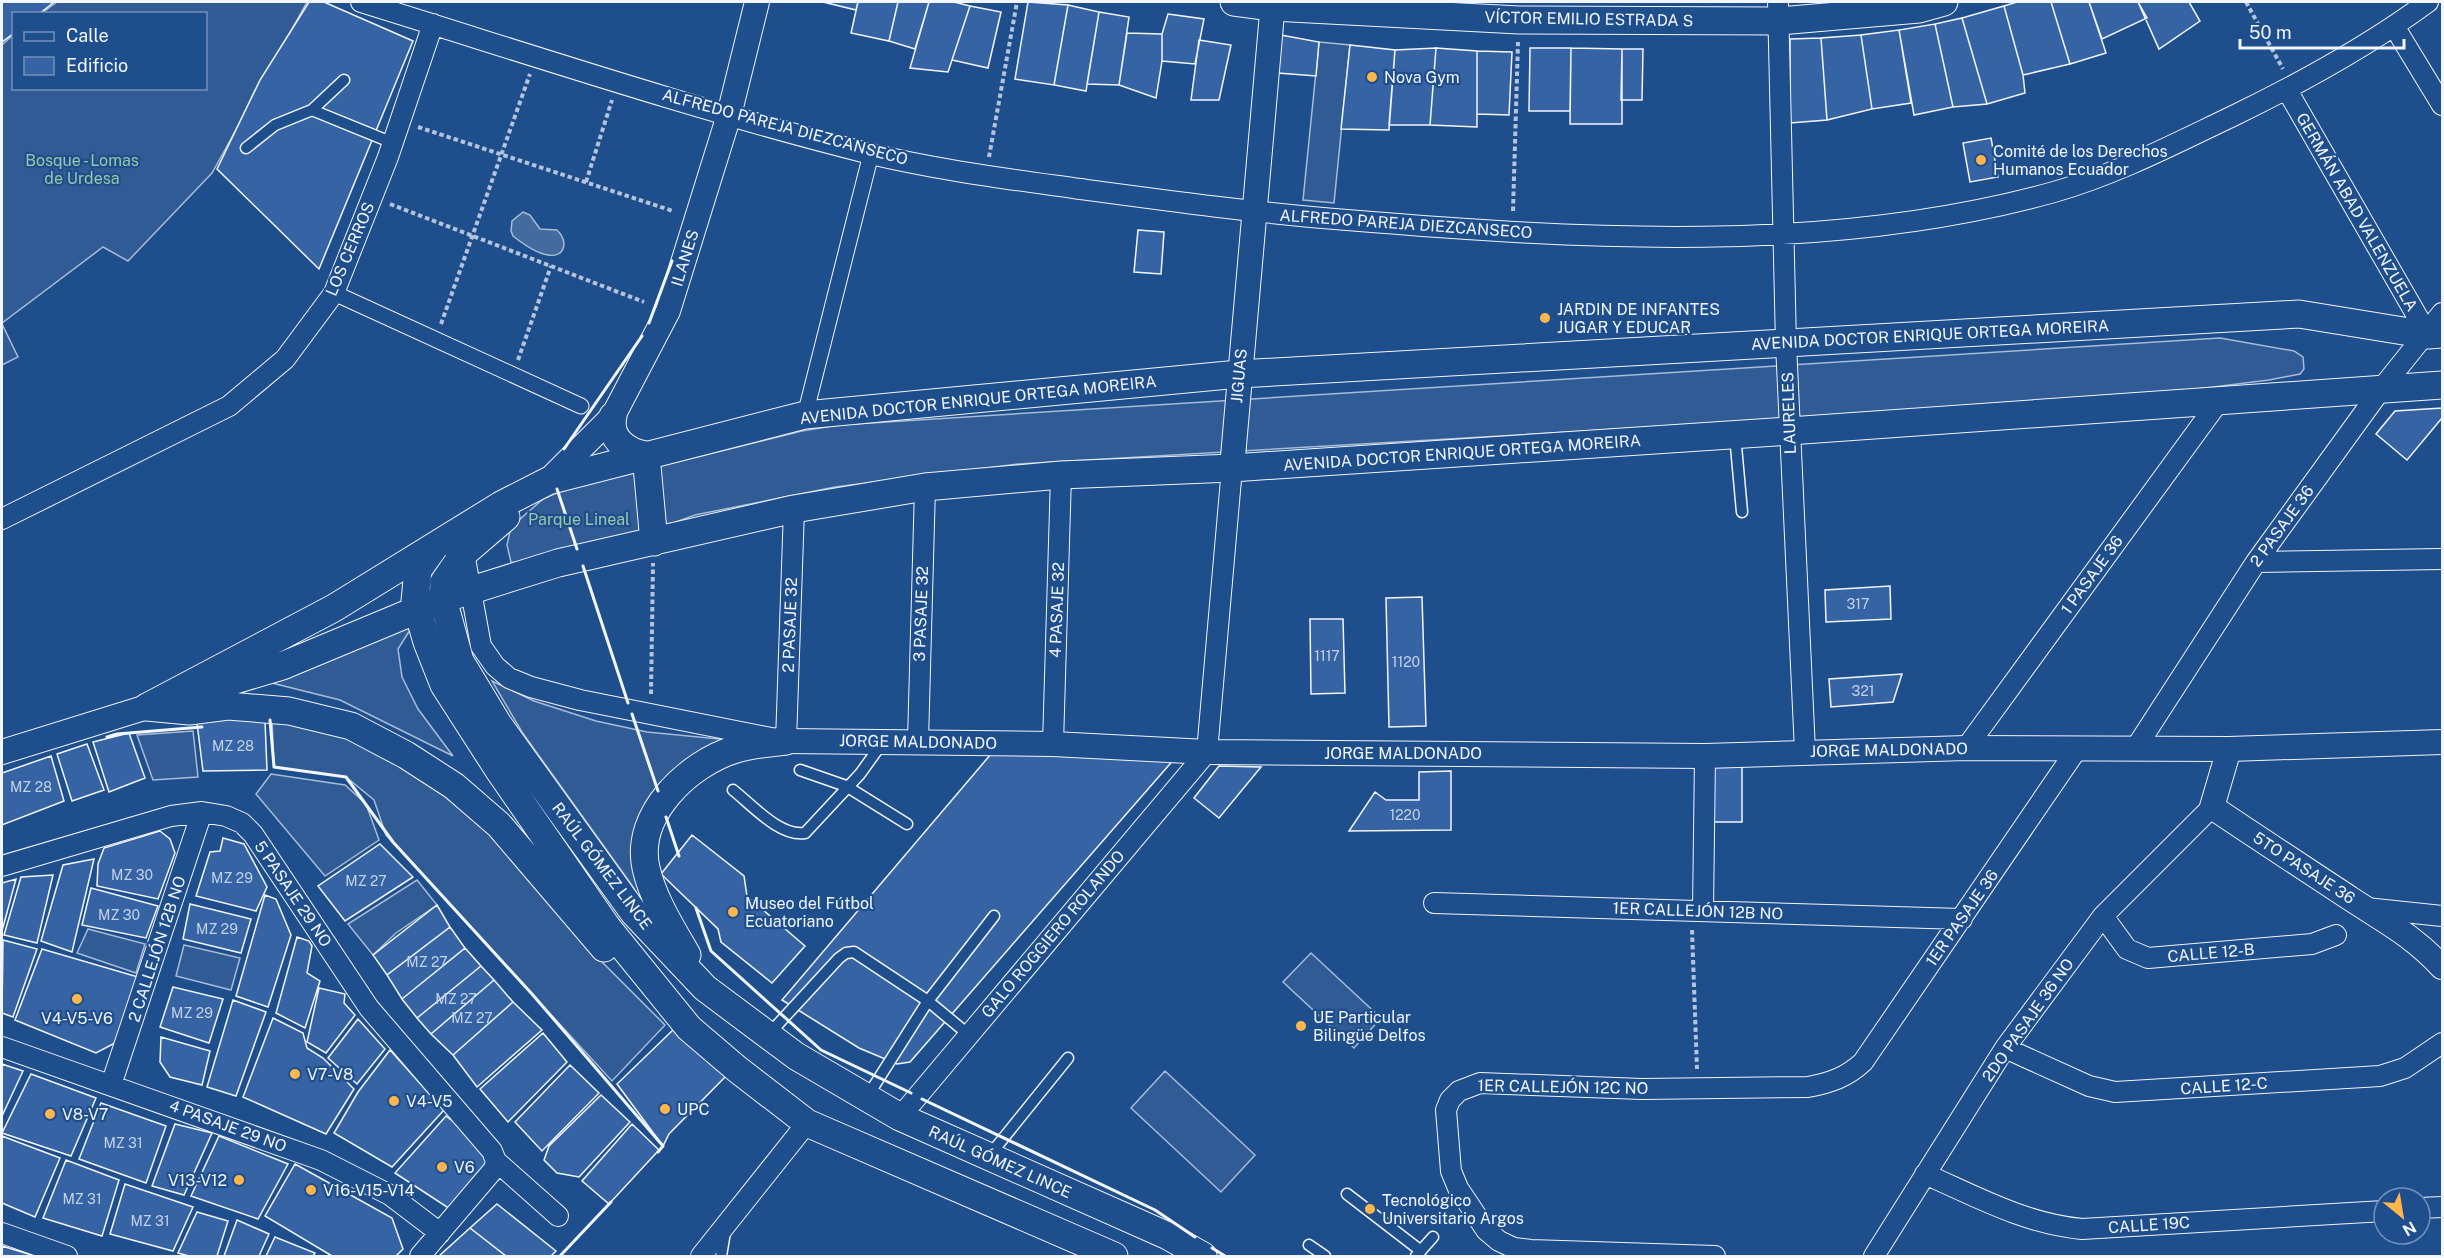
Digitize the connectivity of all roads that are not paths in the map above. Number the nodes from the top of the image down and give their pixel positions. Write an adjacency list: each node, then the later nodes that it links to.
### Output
1 (361, 2): 9 (street, ALFREDO PAREJA DIEZCANSECO)
2 (757, 2): 15 (street, ILANES)
3 (1234, 2): 6 (main road, VÍCTOR EMILIO ESTRADA S)
4 (1944, 2): 8 (main road, VÍCTOR EMILIO ESTRADA S)
5 (2428, 2): 10 (street, ALFREDO PAREJA DIEZCANSECO)
6 (1273, 4): 7 (main road, VÍCTOR EMILIO ESTRADA S); 19 (street, JIGUAS)
7 (1519, 11): 8 (main road, VÍCTOR EMILIO ESTRADA S)
8 (1778, 11): 20 (street, LAURELES)
9 (433, 24): 15 (street, ALFREDO PAREJA DIEZCANSECO); 16 (street, LOS CERROS)
10 (2394, 26): 12 (street, ALFREDO PAREJA DIEZCANSECO); 13 (street)
11 (344, 80): 14 (lane)
12 (2290, 88): 20 (street, ALFREDO PAREJA DIEZCANSECO); 22 (street, GERMÁN ABAD VALENZUELA)
13 (2442, 105)
14 (312, 110): 16 (lane); 17 (lane)
15 (729, 115): 18 (street, ALFREDO PAREJA DIEZCANSECO); 30 (street, ILANES)
16 (393, 142): 21 (street, LOS CERROS)
17 (246, 147)
18 (871, 154): 19 (street, ALFREDO PAREJA DIEZCANSECO); 29 (street)
19 (1254, 213): 20 (street, ALFREDO PAREJA DIEZCANSECO); 24 (street, JIGUAS)
20 (1784, 235): 23 (street, LAURELES)
21 (334, 293): 28 (street); 40 (street, LOS CERROS)
22 (2438, 327): 23 (main road, AVENIDA DOCTOR ENRIQUE ORTEGA MOREIRA); 26 (street, 2 PASAJE 36)
23 (1786, 344): 24 (main road, AVENIDA DOCTOR ENRIQUE ORTEGA MOREIRA); 31 (street, LAURELES)
24 (1239, 374): 29 (main road, AVENIDA DOCTOR ENRIQUE ORTEGA MOREIRA); 34 (street, JIGUAS)
25 (2442, 385): 26 (main road, AVENIDA DOCTOR ENRIQUE ORTEGA MOREIRA)
26 (2382, 388): 27 (main road, AVENIDA DOCTOR ENRIQUE ORTEGA MOREIRA); 44 (street, 2 PASAJE 36)
27 (2219, 401): 31 (main road, AVENIDA DOCTOR ENRIQUE ORTEGA MOREIRA); 55 (street, 1 PASAJE 36)
28 (581, 406)
29 (806, 415): 33 (main road, AVENIDA DOCTOR ENRIQUE ORTEGA MOREIRA)
30 (614, 416): 33 (main road); 36 (street, ILANES)
31 (1789, 431): 32 (main road, AVENIDA DOCTOR ENRIQUE ORTEGA MOREIRA); 61 (street, LAURELES)
32 (1735, 435): 34 (main road, AVENIDA DOCTOR ENRIQUE ORTEGA MOREIRA); 39 (lane)
33 (646, 455): 36 (main road, AVENIDA DOCTOR ENRIQUE ORTEGA MOREIRA); 41 (main road)
34 (1232, 468): 35 (main road, AVENIDA DOCTOR ENRIQUE ORTEGA MOREIRA); 60 (street, JIGUAS)
35 (1061, 475): 37 (main road, AVENIDA DOCTOR ENRIQUE ORTEGA MOREIRA); 54 (street, 4 PASAJE 32)
36 (548, 481): 42 (main road)
37 (925, 488): 38 (main road, AVENIDA DOCTOR ENRIQUE ORTEGA MOREIRA); 52 (street, 3 PASAJE 32)
38 (794, 509): 41 (main road, AVENIDA DOCTOR ENRIQUE ORTEGA MOREIRA); 50 (street, 2 PASAJE 32)
39 (1742, 512)
40 (2, 519)
41 (654, 542): 46 (main road, AVENIDA DOCTOR ENRIQUE ORTEGA MOREIRA)
42 (453, 547): 45 (main road); 46 (street, JORGE MALDONADO); 47 (main road)
43 (2442, 559): 44 (street)
44 (2256, 562): 57 (street, 2 PASAJE 36)
45 (405, 575): 47 (main road); 48 (main road, RAÚL GÓMEZ LINCE); 49 (main road)
46 (471, 590): 47 (main road, AVENIDA DOCTOR ENRIQUE ORTEGA MOREIRA); 50 (street, JORGE MALDONADO)
47 (443, 599): 48 (main road, AVENIDA DOCTOR ENRIQUE ORTEGA MOREIRA); 79 (main road, RAÚL GÓMEZ LINCE)
48 (417, 610): 49 (main road, AVENIDA DOCTOR ENRIQUE ORTEGA MOREIRA); 81 (main road, RAÚL GÓMEZ LINCE)
49 (147, 707): 59 (street); 81 (main road)
50 (786, 741): 51 (street, JORGE MALDONADO); 79 (main road)
51 (884, 741): 52 (street, JORGE MALDONADO); 64 (lane)
52 (918, 741): 54 (street, JORGE MALDONADO)
53 (2442, 742): 58 (street, JORGE MALDONADO)
54 (1053, 744): 60 (street, JORGE MALDONADO)
55 (1966, 748): 56 (street, JORGE MALDONADO); 61 (street, JORGE MALDONADO)
56 (2077, 749): 57 (street, JORGE MALDONADO); 76 (street, 1ER PASAJE 36)
57 (2135, 749): 58 (street, JORGE MALDONADO)
58 (2229, 749): 66 (street)
59 (2, 752)
60 (1207, 752): 62 (street, JORGE MALDONADO); 83 (street, GALO ROGGIERO ROLANDO)
61 (1805, 752): 62 (street, JORGE MALDONADO)
62 (1704, 756): 72 (street)
63 (800, 770): 64 (lane)
64 (846, 786): 65 (lane); 68 (lane)
65 (733, 790)
66 (2212, 807): 71 (street, 5TO PASAJE 36); 74 (street, 2DO PASAJE 36 NO)
67 (202, 812): 69 (street, 5 PASAJE 29 NO); 89 (street, 2 CALLEJÓN 12B NO); 94 (street, 5 PASAJE 29 NO)
68 (907, 824)
69 (2, 866)
70 (1434, 903): 72 (street, 1ER CALLEJÓN 12B NO)
71 (2364, 908): 75 (street); 78 (street, 5TO PASAJE 36)
72 (1697, 911): 76 (street, 1ER CALLEJÓN 12B NO)
73 (994, 916): 80 (lane)
74 (2103, 916): 77 (street, CALLE 12-B); 86 (street, 2DO PASAJE 36 NO)
75 (2442, 916)
76 (1962, 919): 88 (street, 1ER PASAJE 36)
77 (2336, 934)
78 (2442, 967)
79 (705, 988): 82 (main road, RAÚL GÓMEZ LINCE)
80 (928, 1001): 82 (lane); 83 (lane); 90 (lane)
81 (689, 1028): 92 (main road, RAÚL GÓMEZ LINCE)
82 (768, 1035): 90 (main road, RAÚL GÓMEZ LINCE)
83 (969, 1035): 91 (street, GALO ROGGIERO ROLANDO)
84 (2442, 1043): 86 (street, CALLE 12-C)
85 (2, 1047): 89 (street, 4 PASAJE 29 NO)
86 (2005, 1048): 95 (street, 2DO PASAJE 36 NO)
87 (1068, 1059): 93 (lane)
88 (1839, 1079): 105 (street, 1ER CALLEJÓN 12C NO)
89 (111, 1085): 101 (street, 4 PASAJE 29 NO)
90 (866, 1098): 91 (main road, RAÚL GÓMEZ LINCE)
91 (900, 1117): 93 (main road, RAÚL GÓMEZ LINCE)
92 (807, 1123): 99 (street); 110 (main road, RAÚL GÓMEZ LINCE)
93 (989, 1156): 111 (main road, RAÚL GÓMEZ LINCE)
94 (496, 1161): 98 (street, 5 PASAJE 29 NO); 101 (street)
95 (1925, 1174): 97 (street, CALLE 19C); 113 (street, 2DO PASAJE 36 NO)
96 (1347, 1194): 104 (lane)
97 (2372, 1211)
98 (558, 1216)
99 (726, 1226): 108 (street); 109 (lane)
100 (2, 1233): 106 (street)
101 (440, 1233): 107 (street)
102 (1433, 1237): 104 (lane)
103 (1309, 1245): 112 (lane)
104 (1418, 1254)
105 (1714, 1256)
106 (67, 1257)
107 (420, 1257)
108 (701, 1257)
109 (721, 1257)
110 (1114, 1257)
111 (1203, 1257)
112 (1325, 1257)
113 (1874, 1257)

